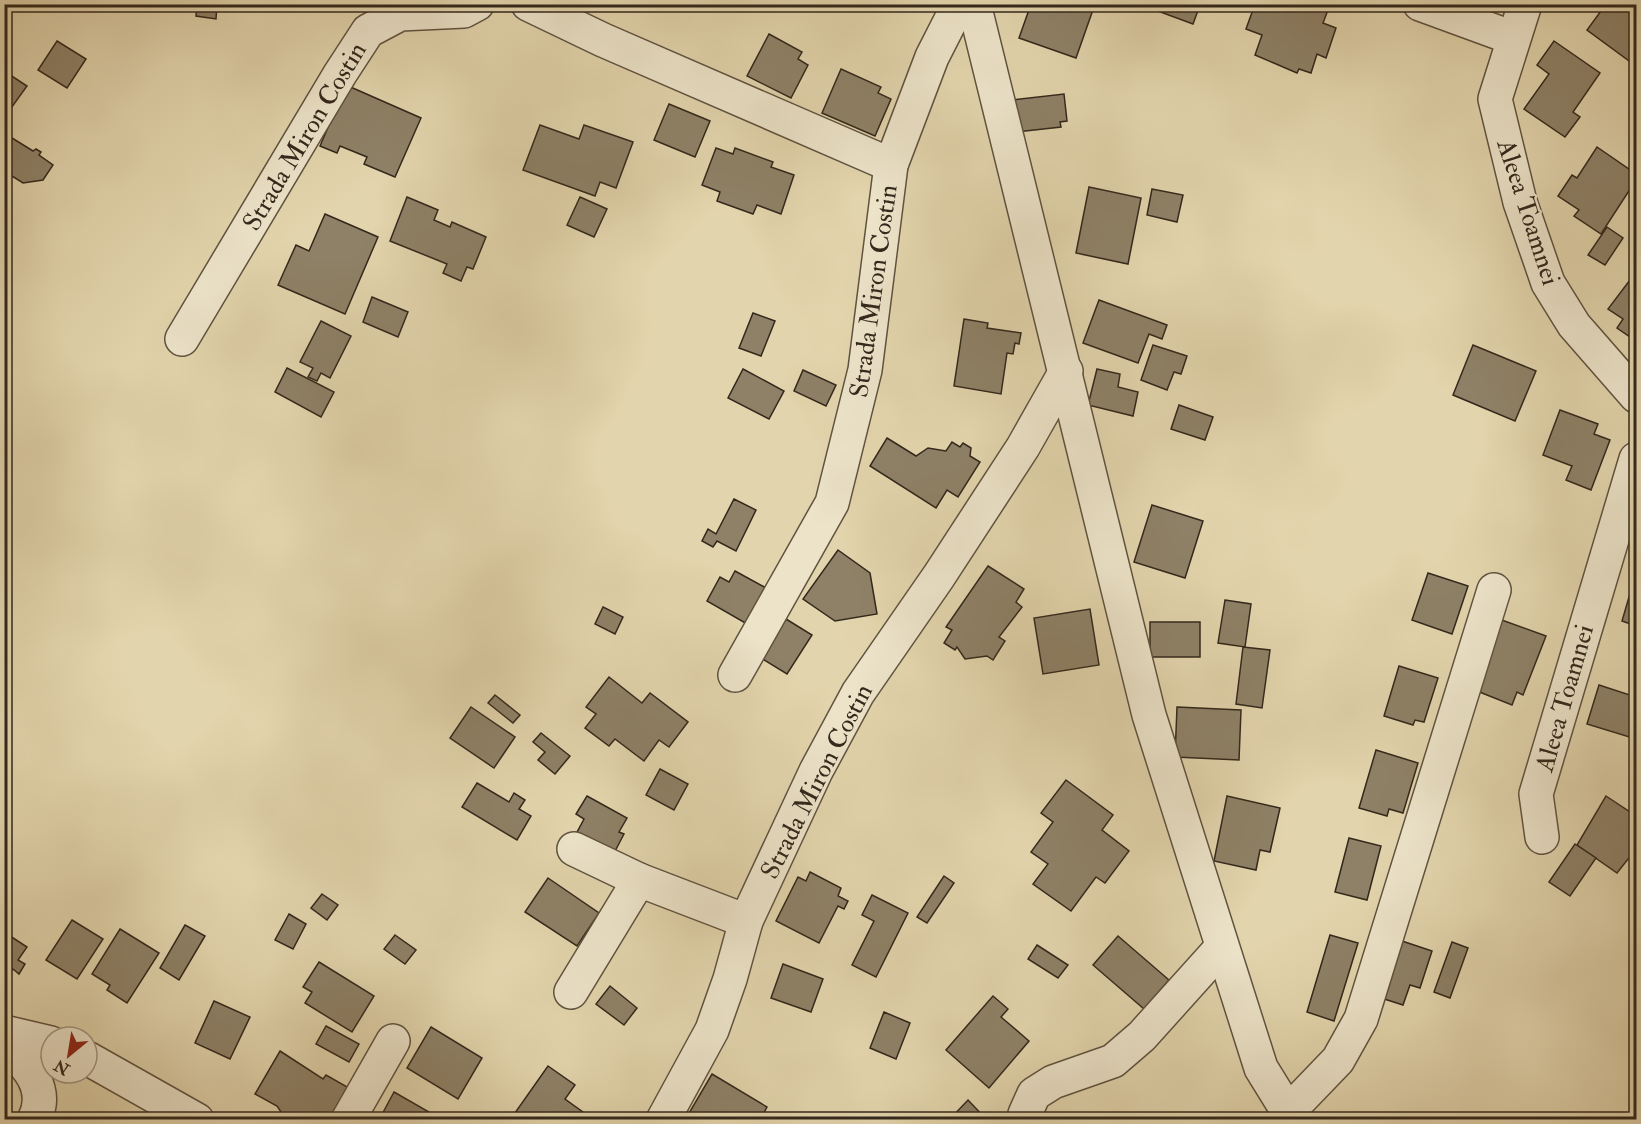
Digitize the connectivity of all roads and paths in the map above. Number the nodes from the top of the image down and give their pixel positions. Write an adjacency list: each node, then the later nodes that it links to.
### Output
1 (477, 4): 9 (street, Strada Miron Costin)
2 (959, 4): 8 (street, Strada Miron Costin)
3 (974, 4): 10 (street)
4 (1420, 4): 7 (street)
5 (1525, 4): 7 (street, Aleea Toamnei)
6 (546, 8): 8 (street, Strada Miron Costin)
7 (1513, 38): 11 (street, Aleea Toamnei)
8 (891, 165): 14 (street, Strada Miron Costin)
9 (182, 339)
10 (1066, 371): 18 (street, Strada Miron Costin); 19 (street)
11 (1636, 396)
12 (1636, 459): 15 (street, Aleea Toamnei)
13 (1494, 590): 27 (street)
14 (735, 675)
15 (1542, 837)
16 (574, 849): 17 (street)
17 (639, 880): 18 (street); 20 (street)
18 (746, 921): 31 (street, Strada Miron Costin)
19 (1222, 947): 27 (street); 32 (street)
20 (571, 992)
21 (4, 1032): 22 (street)
22 (39, 1040)
23 (393, 1041): 30 (street)
24 (4, 1042): 28 (street)
25 (99, 1067): 26 (street)
26 (159, 1110): 29 (street)
27 (1290, 1116)
28 (34, 1119)
29 (197, 1119)
30 (348, 1119)
31 (663, 1119)
32 (1029, 1119)

